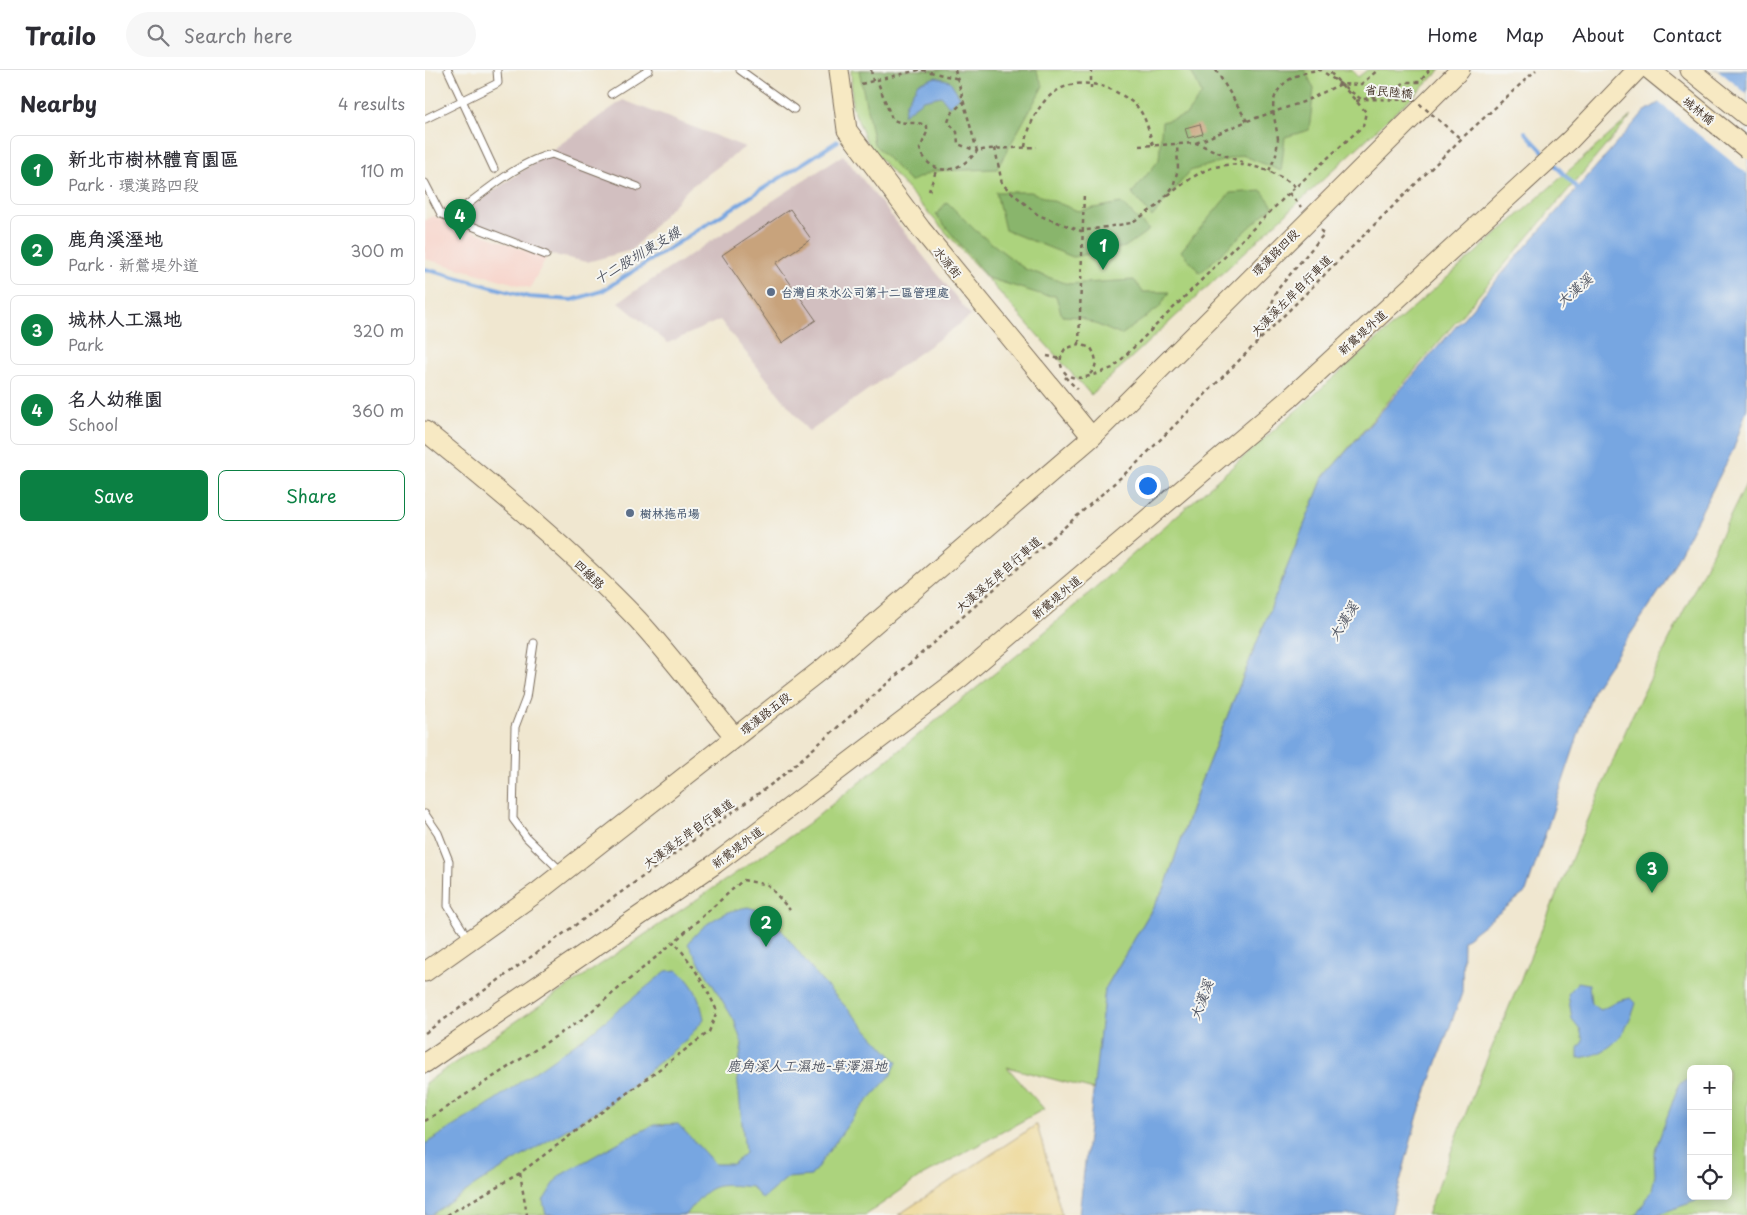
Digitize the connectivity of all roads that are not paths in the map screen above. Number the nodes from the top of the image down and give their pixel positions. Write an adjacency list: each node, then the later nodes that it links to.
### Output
1 (448, 70): 11 (lane)
2 (497, 70): 11 (lane)
3 (649, 70): 10 (lane)
4 (740, 70): 12 (lane)
5 (839, 70): 22 (street, 水源街)
6 (1460, 70): 22 (street, 環漢路四段)
7 (1637, 70): 29 (street, 新鶯堤外道)
8 (1651, 70): 15 (street, 城林橋, bridge)
9 (1691, 70): 13 (street, 城林橋)
10 (611, 94)
11 (462, 100): 14 (lane); 16 (lane)
12 (794, 109)
13 (1747, 116)
14 (425, 119)
15 (1747, 149)
16 (494, 169)
17 (425, 183): 19 (lane)
18 (638, 187): 19 (lane)
19 (449, 218): 20 (lane)
20 (547, 255)
21 (425, 431): 24 (street, 四維路)
22 (1092, 437): 24 (street, 環漢路五段)
23 (534, 643): 26 (lane)
24 (735, 737): 26 (street, 環漢路五段)
25 (425, 814): 27 (lane)
26 (562, 872): 27 (street, 環漢路五段)
27 (469, 940): 28 (street, 環漢路五段)
28 (425, 972)
29 (425, 1062)

